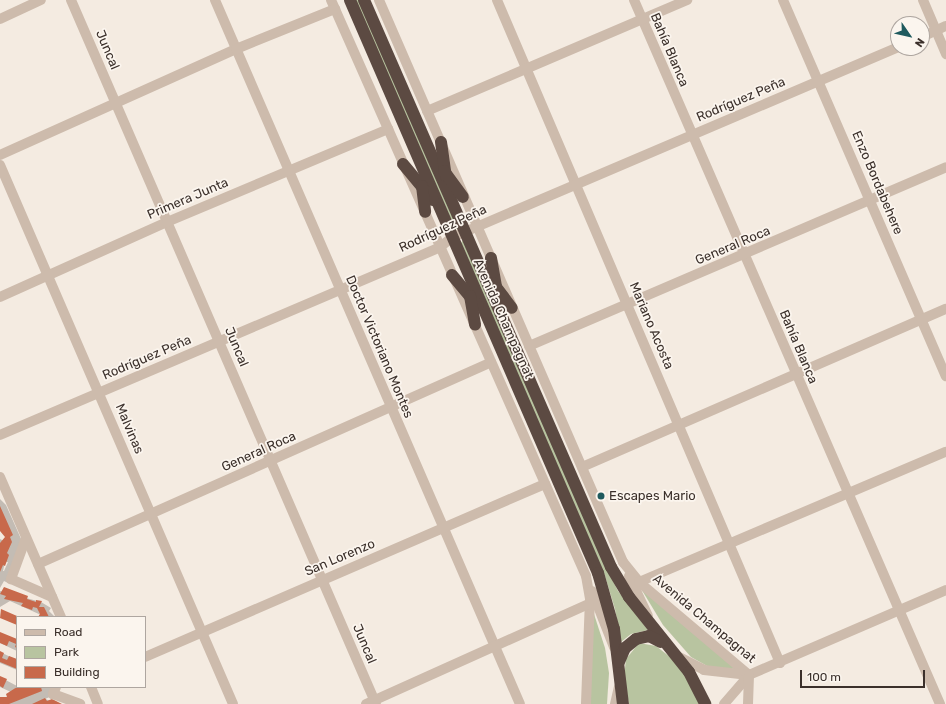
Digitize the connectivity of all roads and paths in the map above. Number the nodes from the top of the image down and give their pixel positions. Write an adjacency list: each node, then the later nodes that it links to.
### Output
1 (41, 0): 13 (street)
2 (71, 0): 23 (street, Juncal)
3 (215, 0): 18 (street, Doctor Victoriano Montes)
4 (350, 0): 30 (highway, Avenida Champagnat)
5 (364, 0): 28 (highway, Avenida Champagnat)
6 (379, 0): 24 (street, Avenida Champagnat)
7 (497, 0): 21 (street, Mariano Acosta)
8 (634, 0): 14 (street, Bahía Blanca)
9 (687, 0): 14 (street)
10 (783, 0): 22 (street, Enzo Bordabehere)
11 (923, 0): 16 (street)
12 (333, 5): 18 (street); 25 (street, Avenida Champagnat)
13 (0, 18)
14 (642, 19): 21 (street); 26 (street, Bahía Blanca)
15 (946, 26): 16 (street)
16 (936, 30): 17 (street); 20 (street)
17 (930, 33)
18 (236, 49): 23 (street); 34 (street, Doctor Victoriano Montes)
19 (890, 50): 22 (street, Rodríguez Peña)
20 (946, 54)
21 (527, 69): 24 (street); 36 (street, Mariano Acosta)
22 (818, 81): 26 (street, Rodríguez Peña); 39 (street, Enzo Bordabehere)
23 (116, 103): 29 (street); 43 (street, Juncal)
24 (427, 111): 27 (street, Avenida Champagnat)
25 (388, 129): 31 (street, Avenida Champagnat); 34 (street, Primera Junta)
26 (692, 134): 36 (street, Rodríguez Peña); 48 (street, Bahía Blanca)
27 (441, 142): 35 (highway); 38 (street, Avenida Champagnat)
28 (431, 152): 35 (highway); 40 (highway, Avenida Champagnat)
29 (0, 155)
30 (419, 159): 37 (highway); 41 (highway, Avenida Champagnat)
31 (403, 164): 37 (highway); 42 (street, Avenida Champagnat)
32 (0, 165): 53 (street, Malvinas)
33 (946, 167): 39 (street, General Roca)
34 (289, 171): 43 (street, Primera Junta); 55 (street, Doctor Victoriano Montes)
35 (445, 173): 38 (highway); 40 (highway)
36 (576, 185): 44 (street, Rodríguez Peña); 58 (street, Mariano Acosta)
37 (422, 188): 41 (highway); 42 (highway)
38 (464, 197): 44 (street, Avenida Champagnat)
39 (870, 200): 48 (street, General Roca); 63 (street, Enzo Bordabehere)
40 (452, 201): 45 (highway, Avenida Champagnat)
41 (439, 206): 46 (highway, Avenida Champagnat)
42 (425, 212): 47 (street, Avenida Champagnat)
43 (167, 222): 53 (street, Primera Junta); 65 (street, Juncal)
44 (477, 226): 45 (street, Rodríguez Peña); 49 (street, Avenida Champagnat)
45 (465, 231): 46 (street, Rodríguez Peña); 50 (highway, Avenida Champagnat)
46 (453, 236): 47 (street, Rodríguez Peña); 51 (highway, Avenida Champagnat)
47 (440, 247): 52 (street, Avenida Champagnat); 55 (street, Rodríguez Peña)
48 (744, 255): 58 (street, General Roca); 68 (street, Bahía Blanca)
49 (491, 258): 54 (highway); 59 (street, Avenida Champagnat)
50 (480, 264): 54 (highway); 61 (highway, Avenida Champagnat)
51 (466, 269): 56 (highway); 62 (highway, Avenida Champagnat)
52 (452, 275): 56 (highway); 64 (street, Avenida Champagnat)
53 (48, 276): 57 (street, Primera Junta); 70 (street, Malvinas)
54 (496, 287): 59 (highway); 61 (highway)
55 (340, 289): 65 (street, Rodríguez Peña); 71 (street, Doctor Victoriano Montes)
56 (470, 296): 62 (highway); 64 (highway)
57 (0, 297)
58 (627, 305): 66 (street, General Roca); 72 (street, Mariano Acosta)
59 (512, 308): 66 (street, Avenida Champagnat)
60 (946, 309): 63 (street)
61 (501, 314): 95 (highway, Avenida Champagnat)
62 (489, 319): 98 (highway, Avenida Champagnat)
63 (922, 320): 68 (street); 69 (street, Enzo Bordabehere)
64 (475, 325): 67 (street, Avenida Champagnat)
65 (219, 341): 70 (street, Rodríguez Peña); 75 (street, Juncal)
66 (529, 346): 76 (street, Avenida Champagnat)
67 (491, 362): 71 (street, General Roca); 78 (street, Avenida Champagnat)
68 (796, 374): 72 (street); 79 (street, Bahía Blanca)
69 (946, 376)
70 (99, 393): 73 (street, Rodríguez Peña); 80 (street, Malvinas)
71 (392, 408): 75 (street, General Roca); 81 (street, Doctor Victoriano Montes)
72 (678, 425): 76 (street); 83 (street, Mariano Acosta)
73 (0, 436)
74 (946, 452): 79 (street)
75 (271, 461): 80 (street, General Roca); 87 (street, Juncal)
76 (582, 466): 84 (street, Avenida Champagnat)
77 (0, 478): 82 (street)
78 (545, 484): 81 (street, San Lorenzo); 86 (street, Avenida Champagnat)
79 (848, 494): 83 (street); 92 (street, Bahía Blanca)
80 (151, 514): 85 (street, General Roca); 94 (street, Malvinas)
81 (443, 528): 87 (street, San Lorenzo); 96 (street, Doctor Victoriano Montes)
82 (26, 538): 85 (street); 90 (street)
83 (729, 542): 88 (street); 100 (street, Mariano Acosta)
84 (623, 562): 88 (street, Avenida Champagnat); 95 (street, Avenida Champagnat)
85 (38, 564): 90 (street)
86 (586, 576): 91 (street, Avenida Champagnat); 98 (street, Avenida Champagnat)
87 (323, 580): 94 (street, San Lorenzo); 105 (street, Juncal)
88 (639, 582): 101 (street, Avenida Champagnat)
89 (946, 590): 92 (street)
90 (52, 597): 93 (street)
91 (590, 604): 96 (street); 110 (street, Avenida Champagnat)
92 (898, 610): 100 (street); 116 (street, Bahía Blanca)
93 (61, 616)
94 (202, 632): 99 (street, San Lorenzo); 108 (street, Malvinas)
95 (656, 634): 97 (highway, Avenida Champagnat)
96 (495, 647): 105 (street); 109 (street, Doctor Victoriano Montes)
97 (668, 648): 101 (street); 102 (highway); 113 (highway, Avenida Champagnat)
98 (616, 653): 102 (highway, Avenida Champagnat)
99 (146, 657)
100 (780, 663): 101 (street)
101 (749, 675): 114 (street); 115 (street, Avenida Champagnat)
102 (618, 678): 111 (street); 112 (highway, Avenida Champagnat)
103 (56, 688): 106 (street)
104 (91, 688): 107 (street)
105 (372, 703)
106 (80, 704)
107 (98, 704)
108 (233, 704)
109 (520, 704)
110 (586, 704)
111 (615, 704)
112 (623, 704)
113 (705, 704)
114 (724, 704)
115 (748, 704)
116 (940, 704)

